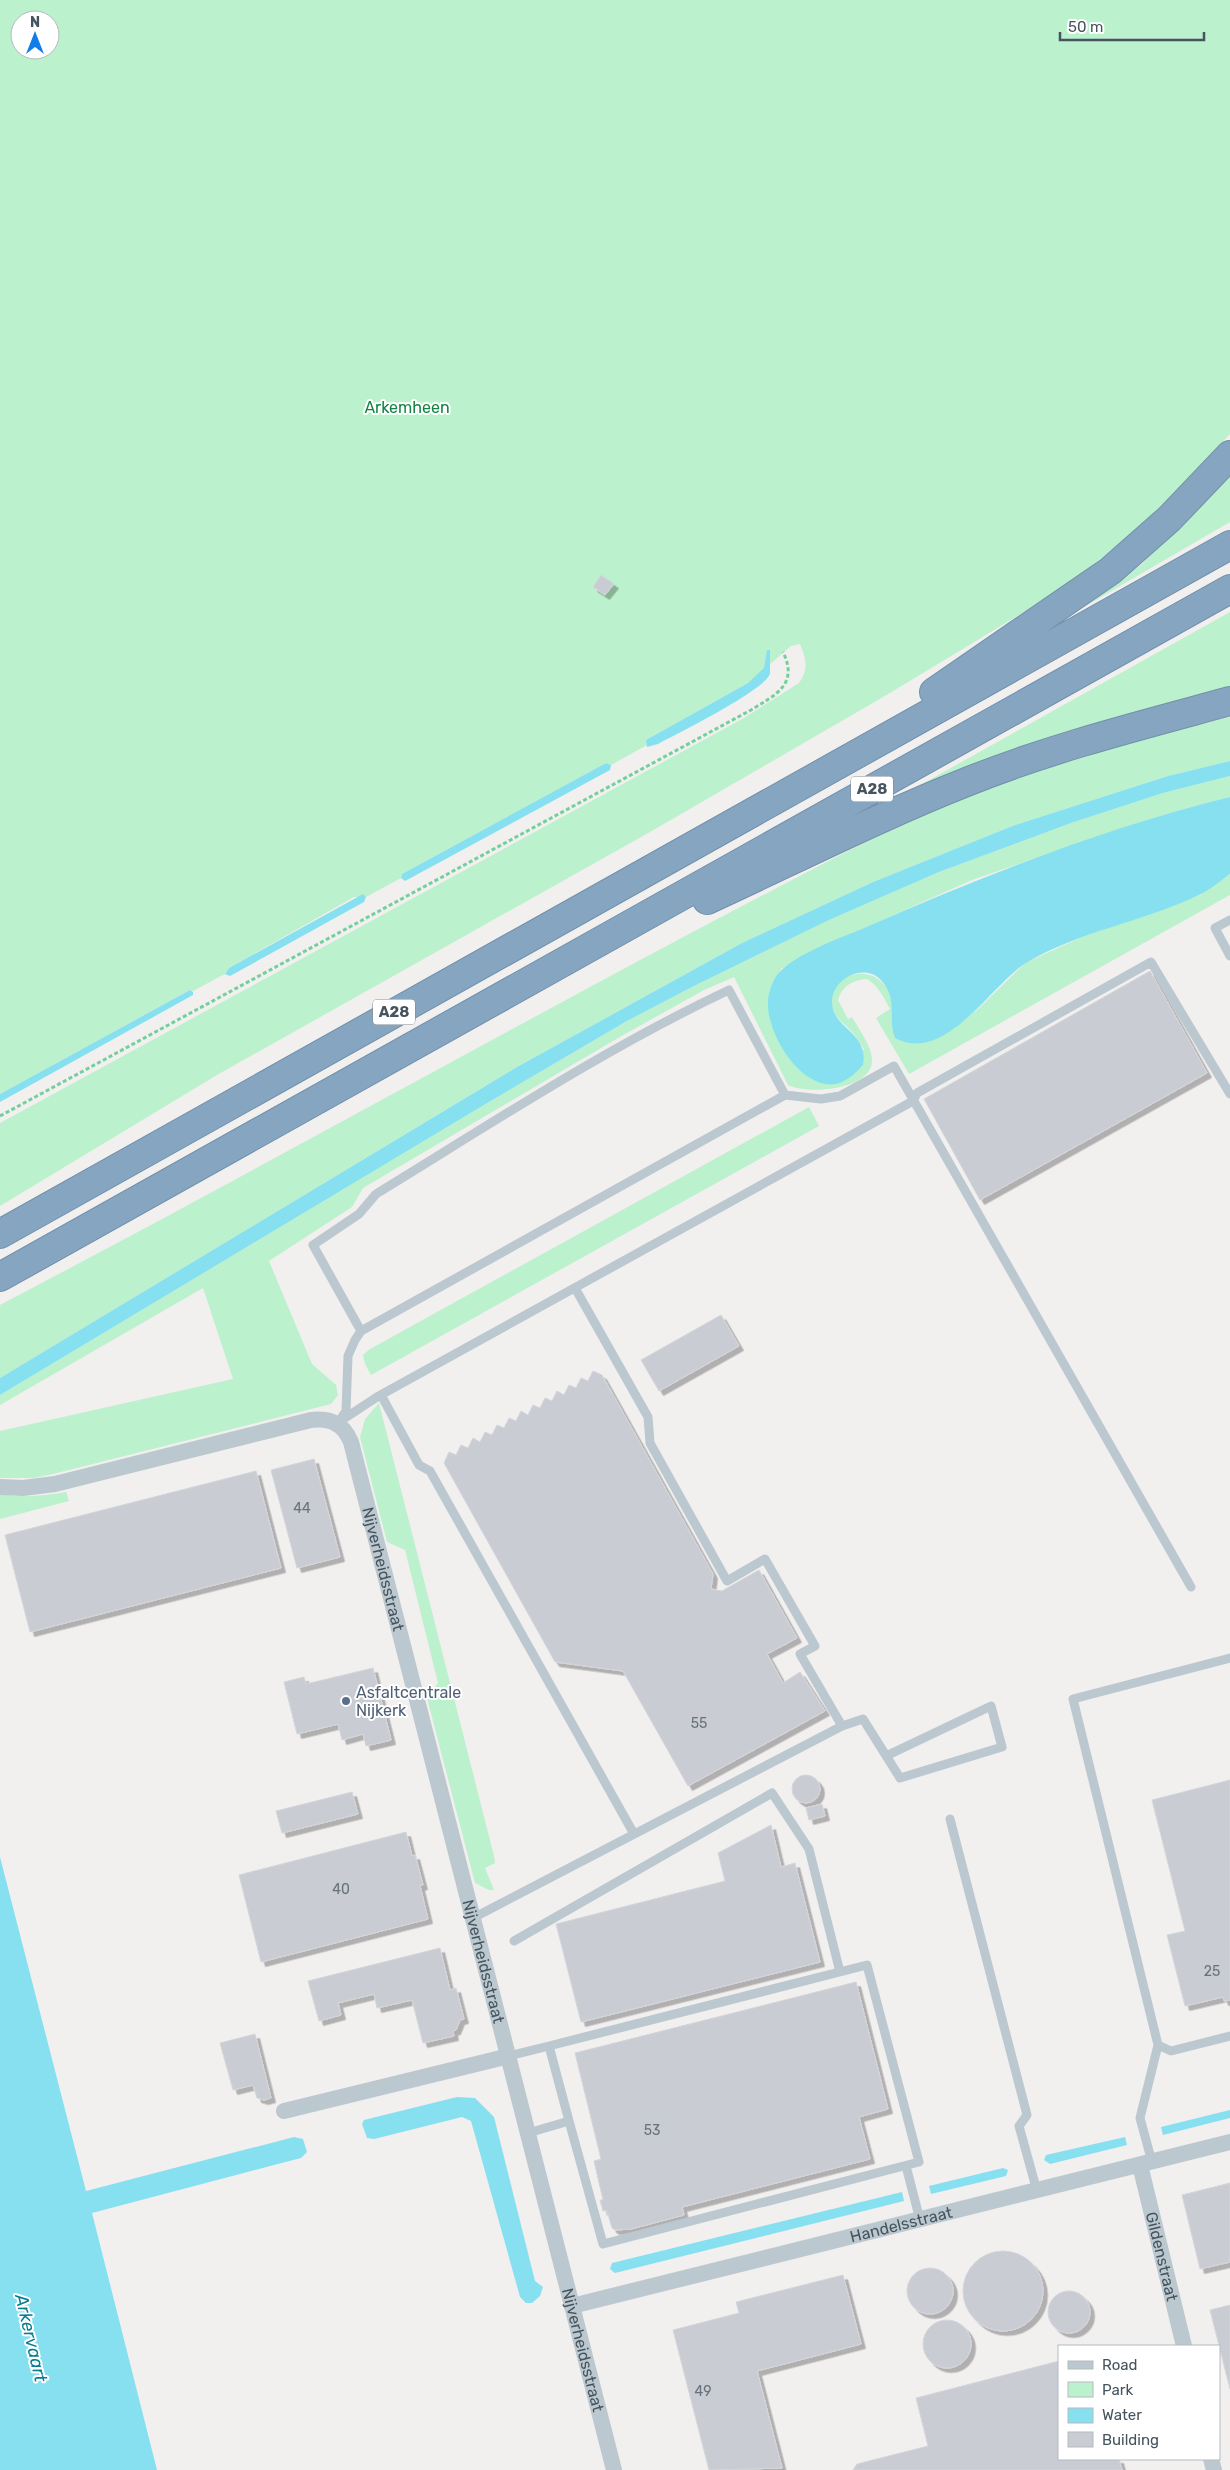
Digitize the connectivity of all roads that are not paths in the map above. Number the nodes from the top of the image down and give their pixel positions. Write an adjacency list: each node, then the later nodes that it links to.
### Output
1 (1230, 455): 5 (highway, A28)
2 (1230, 545): 5 (highway, A28)
3 (1230, 589): 8 (highway, A28)
4 (1230, 702): 8 (highway, A28)
5 (783, 795): 12 (highway, A28)
6 (1230, 920): 7 (lane)
7 (1230, 956)
8 (514, 990): 13 (highway, A28)
9 (1230, 1094): 11 (lane)
10 (785, 1095): 11 (lane); 15 (lane); 15 (lane)
11 (913, 1102): 14 (lane); 19 (lane)
12 (0, 1234)
13 (0, 1277)
14 (575, 1288): 16 (lane); 21 (lane)
15 (361, 1331): 17 (lane)
16 (381, 1395): 17 (lane); 24 (lane)
17 (338, 1423): 18 (street); 25 (street, Nijverheidsstraat)
18 (0, 1487)
19 (1191, 1587)
20 (1230, 1658): 29 (lane)
21 (842, 1726): 22 (lane); 24 (lane)
22 (886, 1756): 22 (lane)
23 (950, 1819): 38 (lane)
24 (634, 1834): 25 (lane)
25 (473, 1918): 31 (street, Nijverheidsstraat)
26 (514, 1940): 27 (lane)
27 (840, 1972): 30 (lane); 37 (lane)
28 (1230, 2036): 29 (lane)
29 (1158, 2044): 36 (lane)
30 (549, 2046): 31 (lane); 33 (lane)
31 (509, 2056): 32 (street); 34 (street, Nijverheidsstraat)
32 (284, 2112)
33 (569, 2121): 34 (lane); 37 (lane)
34 (528, 2133): 40 (street, Nijverheidsstraat)
35 (1230, 2142): 36 (street, Handelsstraat)
36 (1147, 2158): 38 (street, Handelsstraat); 41 (street, Gildenstraat)
37 (906, 2166): 39 (lane)
38 (1037, 2191): 39 (street, Handelsstraat)
39 (918, 2212): 40 (street, Handelsstraat)
40 (572, 2306): 42 (street, Nijverheidsstraat)
41 (1184, 2345)
42 (614, 2470)

